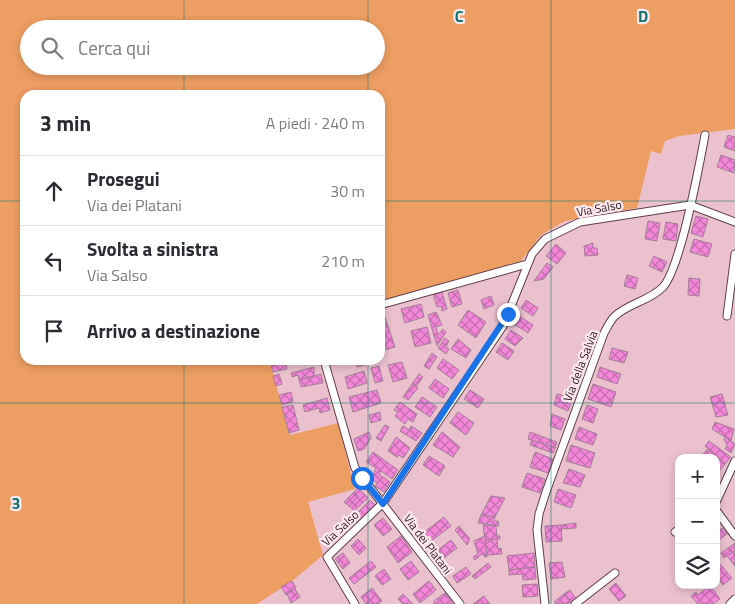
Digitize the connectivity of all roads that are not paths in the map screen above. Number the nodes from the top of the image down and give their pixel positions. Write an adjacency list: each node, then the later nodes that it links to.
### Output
1 (706, 135): 2 (street, Via della Salvia)
2 (690, 205): 3 (street); 5 (street, Via Salso); 17 (street, Via della Salvia)
3 (735, 222)
4 (735, 254): 7 (street)
5 (527, 264): 6 (street); 11 (street, Via Salso)
6 (385, 304)
7 (727, 316)
8 (325, 365): 11 (street, Via dei Platani)
9 (735, 461): 10 (street)
10 (717, 499)
11 (383, 504): 15 (street, Via Salso); 16 (street, Via dei Platani)
12 (720, 515): 13 (street)
13 (735, 536)
14 (616, 573): 18 (street)
15 (354, 604)
16 (460, 604)
17 (546, 604)
18 (575, 604)

